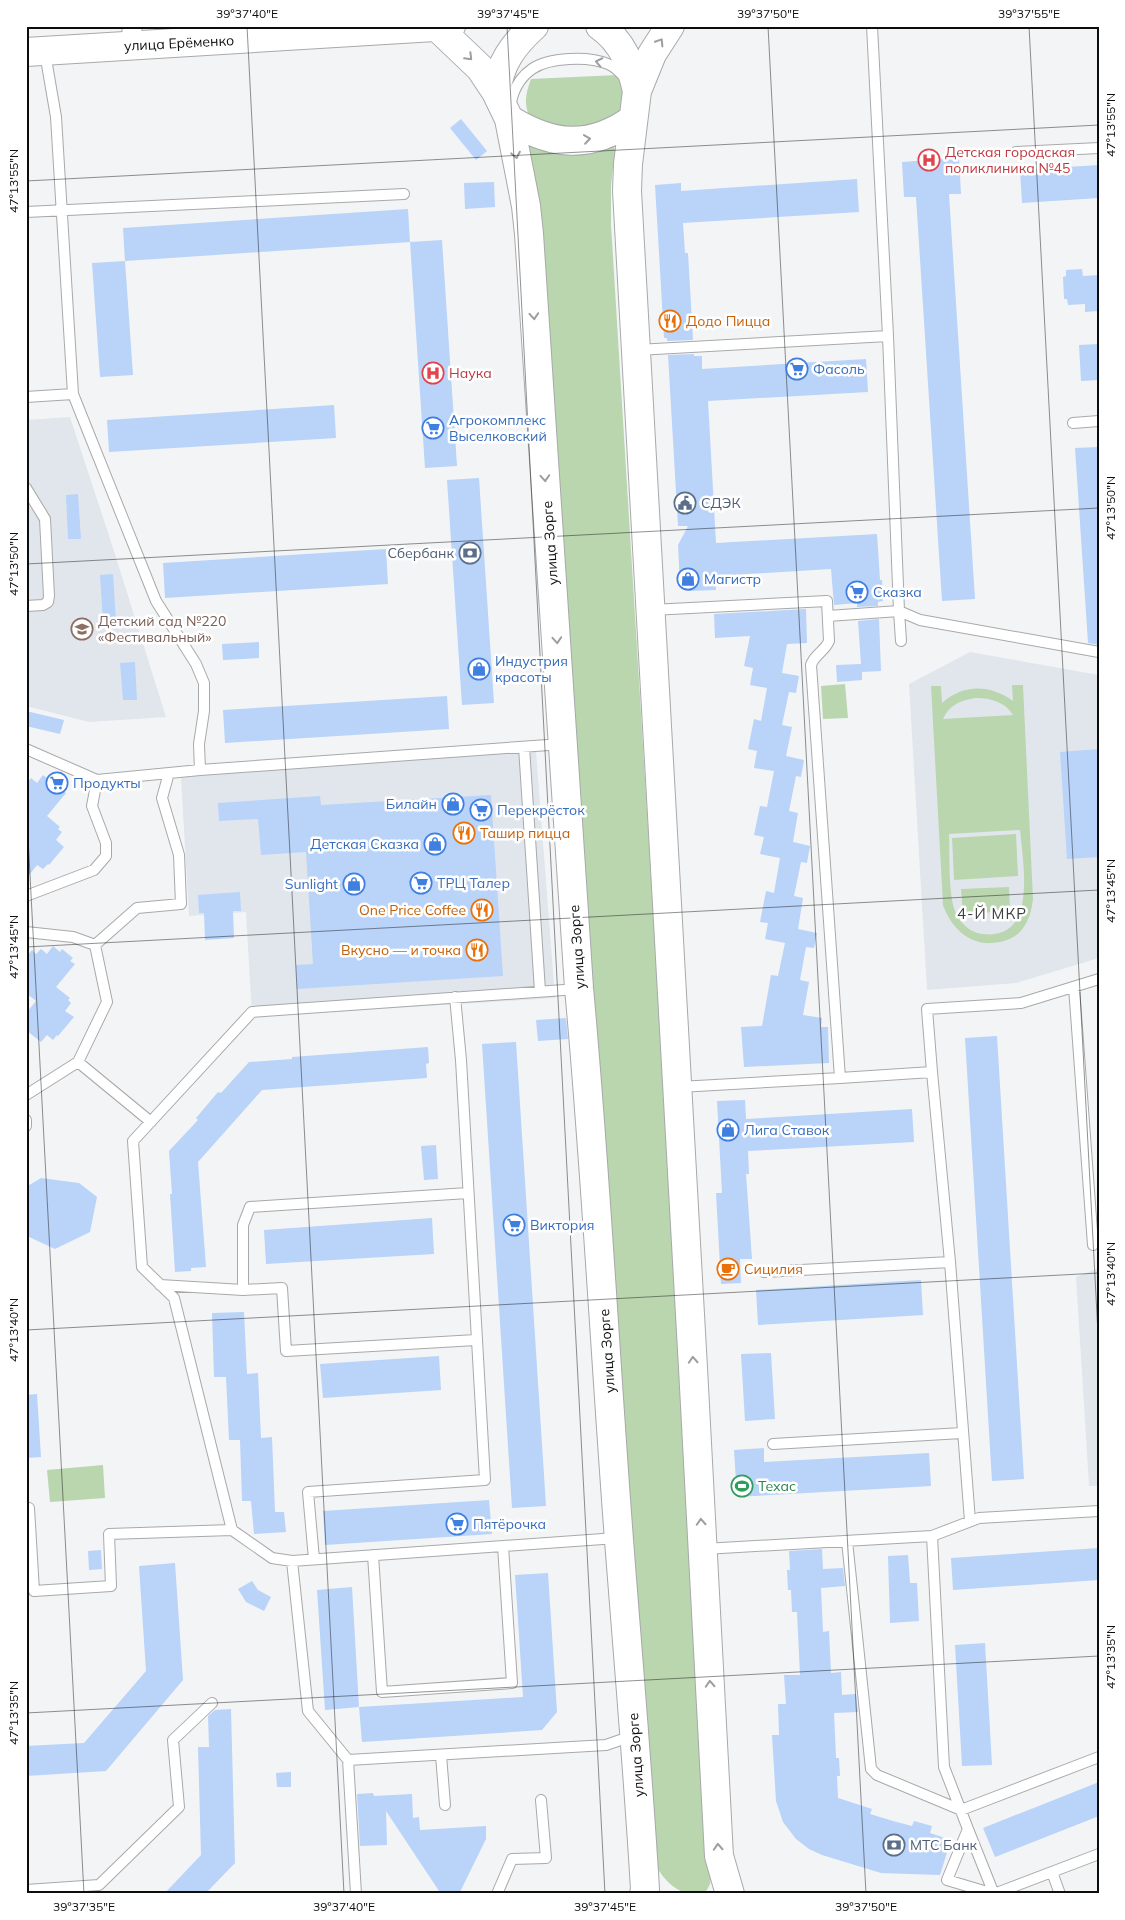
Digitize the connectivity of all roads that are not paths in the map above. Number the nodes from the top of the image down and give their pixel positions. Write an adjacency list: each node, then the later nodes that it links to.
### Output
1 (534, 26): 10 (main road)
2 (600, 26): 9 (main road)
3 (670, 26): 9 (main road, one-way to 3)
4 (872, 26): 18 (lane)
5 (444, 27): 6 (main road, улица Ерёменко); 10 (main road, улица Зорге, one-way to 10)
6 (345, 30): 7 (main road, улица Ерёменко)
7 (132, 36): 8 (main road, улица Ерёменко)
8 (35, 52): 16 (lane)
9 (637, 91): 11 (lane, one-way to 11); 12 (main road)
10 (496, 92): 11 (main road, улица Зорге)
11 (509, 119): 12 (main road, one-way to 12); 31 (main road, улица Зорге, one-way to 31)
12 (633, 119): 19 (main road)
13 (1099, 148): 14 (lane)
14 (1016, 152)
15 (404, 194): 16 (lane)
16 (62, 210): 17 (lane); 20 (lane)
17 (26, 212)
18 (888, 336): 19 (lane); 27 (lane)
19 (636, 350): 26 (main road)
20 (73, 394): 21 (lane); 34 (lane)
21 (26, 397)
22 (1099, 421): 23 (lane)
23 (1073, 423)
24 (26, 488): 25 (lane)
25 (26, 606)
26 (650, 610): 28 (lane); 48 (main road)
27 (899, 611): 28 (lane); 29 (lane); 30 (lane)
28 (828, 616): 47 (lane)
29 (901, 641)
30 (1099, 652)
31 (564, 744): 32 (lane); 42 (main road, улица Зорге)
32 (524, 747): 34 (lane); 43 (lane)
33 (26, 749): 36 (lane)
34 (200, 770): 35 (lane)
35 (169, 773): 36 (lane); 39 (lane)
36 (97, 780): 37 (lane)
37 (26, 896)
38 (26, 932): 39 (lane)
39 (95, 946): 45 (lane)
40 (1099, 979): 41 (lane)
41 (1074, 987): 46 (lane); 54 (lane)
42 (579, 988): 43 (lane); 67 (main road, улица Зорге)
43 (540, 991): 44 (lane)
44 (455, 997): 51 (lane); 53 (lane)
45 (78, 1062): 49 (lane); 51 (lane)
46 (932, 1072): 47 (lane); 55 (lane)
47 (840, 1078): 48 (lane)
48 (677, 1087): 70 (main road, one-way to 48)
49 (26, 1095)
50 (26, 1120): 52 (lane)
51 (151, 1122): 57 (lane)
52 (26, 1126)
53 (468, 1193): 58 (lane); 59 (lane)
54 (1093, 1245)
55 (950, 1262): 56 (lane); 60 (lane)
56 (764, 1272)
57 (160, 1285): 58 (lane); 65 (lane)
58 (243, 1290): 59 (lane)
59 (476, 1340): 72 (lane)
60 (962, 1432): 61 (lane); 64 (lane)
61 (773, 1444)
62 (26, 1508): 65 (lane)
63 (1099, 1511): 64 (lane)
64 (970, 1521): 66 (lane)
65 (232, 1530): 73 (lane)
66 (932, 1536): 68 (lane); 81 (lane)
67 (619, 1538): 69 (lane); 75 (main road, улица Зорге)
68 (847, 1541): 70 (lane); 81 (lane)
69 (503, 1546): 71 (lane); 71 (lane)
70 (702, 1549): 89 (main road, one-way to 70)
71 (373, 1555): 72 (lane)
72 (314, 1559): 73 (lane)
73 (292, 1561): 78 (lane)
74 (212, 1703): 85 (lane)
75 (635, 1735): 76 (lane); 88 (main road, улица Зорге)
76 (442, 1755): 78 (lane); 80 (lane)
77 (1099, 1757): 81 (lane)
78 (348, 1760): 86 (lane)
79 (541, 1800): 87 (lane)
80 (445, 1805)
81 (961, 1810): 82 (lane)
82 (968, 1829): 90 (lane); 90 (lane)
83 (1099, 1854): 84 (lane)
84 (1052, 1872): 90 (lane); 91 (lane)
85 (26, 1890)
86 (356, 1894)
87 (497, 1894)
88 (644, 1894)
89 (730, 1894)
90 (994, 1894)
91 (1060, 1894)

